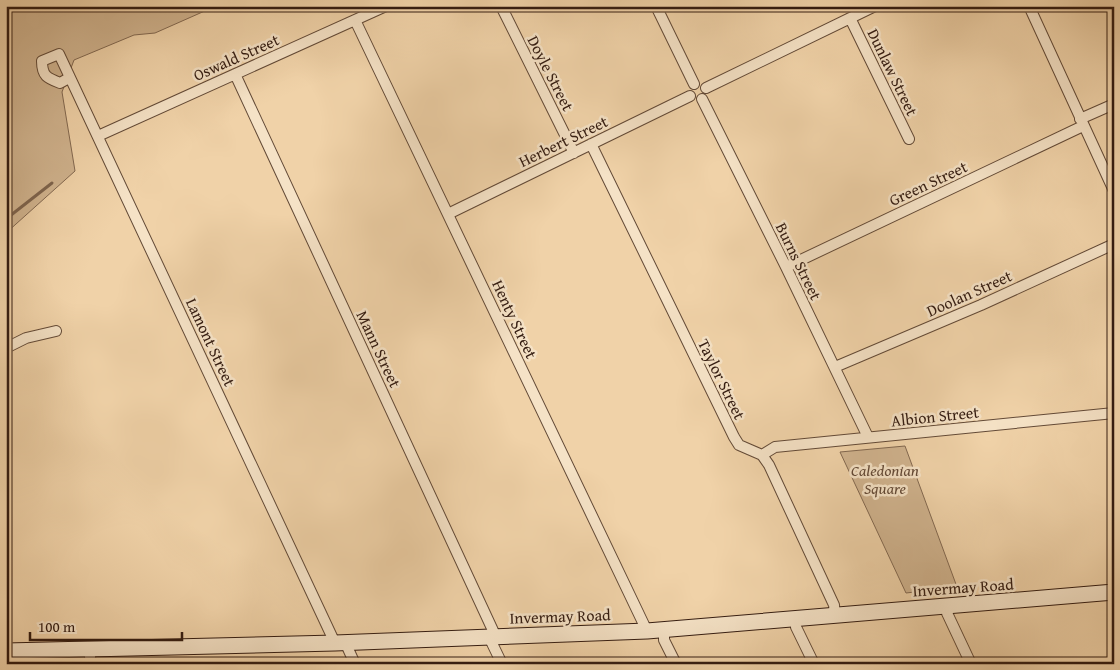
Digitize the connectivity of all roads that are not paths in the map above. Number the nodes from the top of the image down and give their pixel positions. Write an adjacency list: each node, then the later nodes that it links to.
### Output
1 (386, 6): 7 (street, Oswald Street)
2 (501, 6): 19 (street, Doyle Street)
3 (656, 6): 10 (street)
4 (875, 6): 6 (street)
5 (1029, 6): 15 (street)
6 (850, 18): 11 (street); 17 (street, Dunlaw Street)
7 (355, 20): 8 (street, Oswald Street); 21 (street, Henty Street)
8 (234, 74): 16 (street, Oswald Street); 36 (street, Mann Street)
9 (70, 78): 9 (street, Lamont Street); 16 (street, Lamont Street)
10 (694, 84): 11 (street); 12 (street)
11 (706, 88): 13 (street)
12 (690, 96): 13 (street); 18 (street, Herbert Street)
13 (702, 99): 23 (street, Burns Street)
14 (1114, 104): 15 (street, Green Street)
15 (1082, 123): 20 (street); 23 (street, Green Street)
16 (98, 136): 37 (street, Lamont Street)
17 (909, 139)
18 (591, 144): 19 (street, Herbert Street); 29 (street, Taylor Street)
19 (574, 153): 21 (street, Herbert Street)
20 (1114, 191)
21 (448, 214): 35 (street, Henty Street)
22 (1114, 244): 26 (street, Doolan Street)
23 (786, 267): 26 (street, Burns Street)
24 (56, 331): 25 (street)
25 (6, 348)
26 (835, 367): 28 (street, Burns Street)
27 (1114, 413): 28 (street, Albion Street)
28 (868, 437): 29 (street, Albion Street)
29 (762, 455): 32 (street)
30 (1114, 592): 31 (main road, Invermay Road)
31 (946, 605): 32 (main road, Invermay Road); 44 (street)
32 (835, 615): 33 (main road, Invermay Road)
33 (795, 618): 34 (main road, Invermay Road); 43 (street)
34 (664, 630): 35 (main road, Invermay Road); 42 (street)
35 (646, 631): 36 (main road, Invermay Road)
36 (492, 637): 37 (main road, Invermay Road); 41 (street, Mann Street)
37 (340, 643): 39 (main road, Invermay Road); 40 (street, Lamont Street)
38 (6, 651): 39 (main road, Invermay Road)
39 (90, 656)
40 (355, 664)
41 (502, 664)
42 (676, 664)
43 (814, 664)
44 (971, 664)

